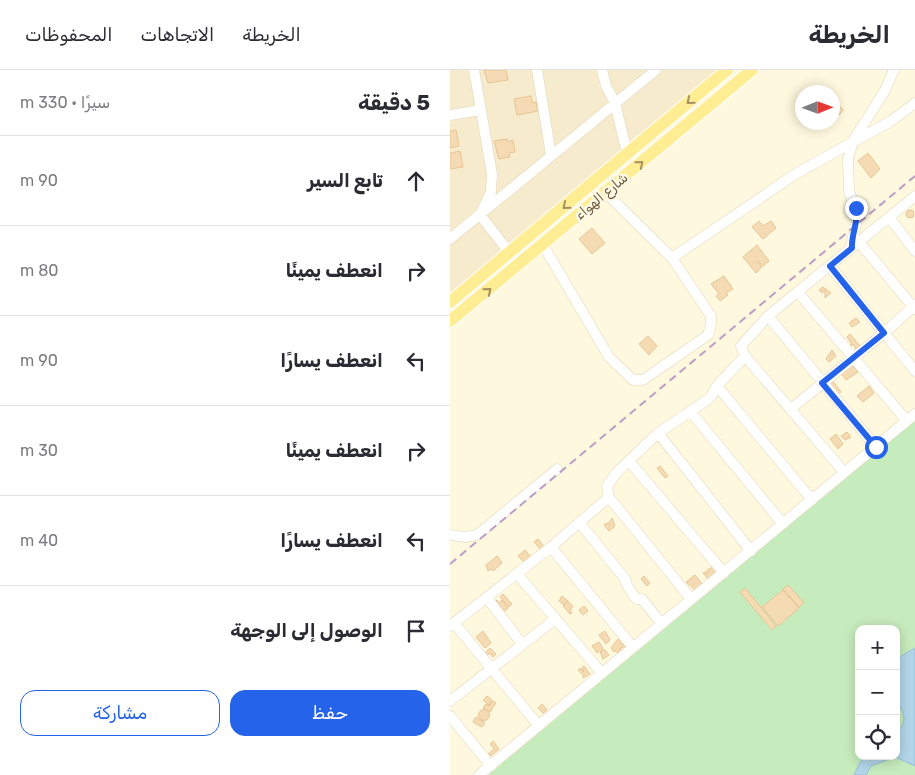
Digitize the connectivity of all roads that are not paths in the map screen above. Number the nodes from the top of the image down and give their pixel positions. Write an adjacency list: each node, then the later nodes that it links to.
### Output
1 (474, 70): 10 (street)
2 (537, 70): 14 (street)
3 (602, 70): 8 (street)
4 (656, 70): 8 (street)
5 (727, 70): 13 (main road, شارع الهواء, one-way to 13)
6 (752, 70): 15 (main road, شارع الهواء, one-way to 6)
7 (894, 70): 12 (street)
8 (615, 103): 13 (street); 14 (street)
9 (915, 103): 12 (street)
10 (481, 110): 11 (street); 17 (street)
11 (450, 115)
12 (853, 141): 22 (street); 25 (street)
13 (627, 153): 24 (main road, شارع الهواء, one-way to 24)
14 (552, 155): 17 (street)
15 (606, 193): 21 (main road, شارع الهواء); 25 (street)
16 (915, 196): 18 (street)
17 (480, 215): 20 (street); 24 (street)
18 (889, 217): 22 (street); 23 (street)
19 (450, 227): 20 (street)
20 (451, 238)
21 (543, 245): 25 (street); 27 (main road, شارع الهواء)
22 (855, 245): 26 (street); 30 (street)
23 (915, 250)
24 (510, 253): 27 (street); 29 (main road, شارع الهواء)
25 (672, 258)
26 (830, 266): 28 (street); 33 (street)
27 (517, 267): 32 (main road, شارع الهواء, one-way to 27)
28 (798, 292): 31 (street); 35 (street)
29 (450, 302)
30 (914, 307): 33 (street)
31 (768, 316): 34 (street); 37 (street)
32 (450, 322)
33 (884, 333): 35 (street); 36 (street)
34 (745, 356): 38 (street); 39 (street)
35 (852, 358): 37 (street); 41 (street)
36 (915, 371)
37 (822, 383): 39 (street); 43 (street)
38 (717, 386): 40 (street); 48 (street)
39 (791, 409): 46 (street)
40 (690, 411): 42 (street); 50 (street)
41 (911, 417): 43 (street)
42 (658, 434): 44 (street); 53 (street)
43 (876, 447): 46 (street)
44 (629, 461): 47 (street); 54 (street)
45 (557, 469): 51 (street)
46 (844, 472): 48 (street)
47 (609, 497): 49 (street); 57 (street)
48 (812, 500): 50 (street)
49 (579, 522): 52 (street); 59 (street)
50 (783, 524): 53 (street)
51 (450, 536)
52 (551, 547): 55 (street); 62 (street)
53 (751, 551): 54 (street)
54 (724, 573): 57 (street)
55 (517, 574): 56 (street); 58 (street)
56 (486, 598): 60 (street); 61 (street)
57 (691, 599): 59 (street)
58 (554, 620): 61 (street); 64 (street)
59 (661, 623): 62 (street)
60 (452, 625): 63 (street)
61 (522, 644): 63 (street)
62 (632, 646): 64 (street)
63 (493, 669): 65 (street); 67 (street)
64 (601, 672): 67 (street)
65 (450, 701)
66 (450, 716): 68 (street)
67 (539, 726): 68 (street)
68 (491, 766): 69 (street)
69 (479, 775)

